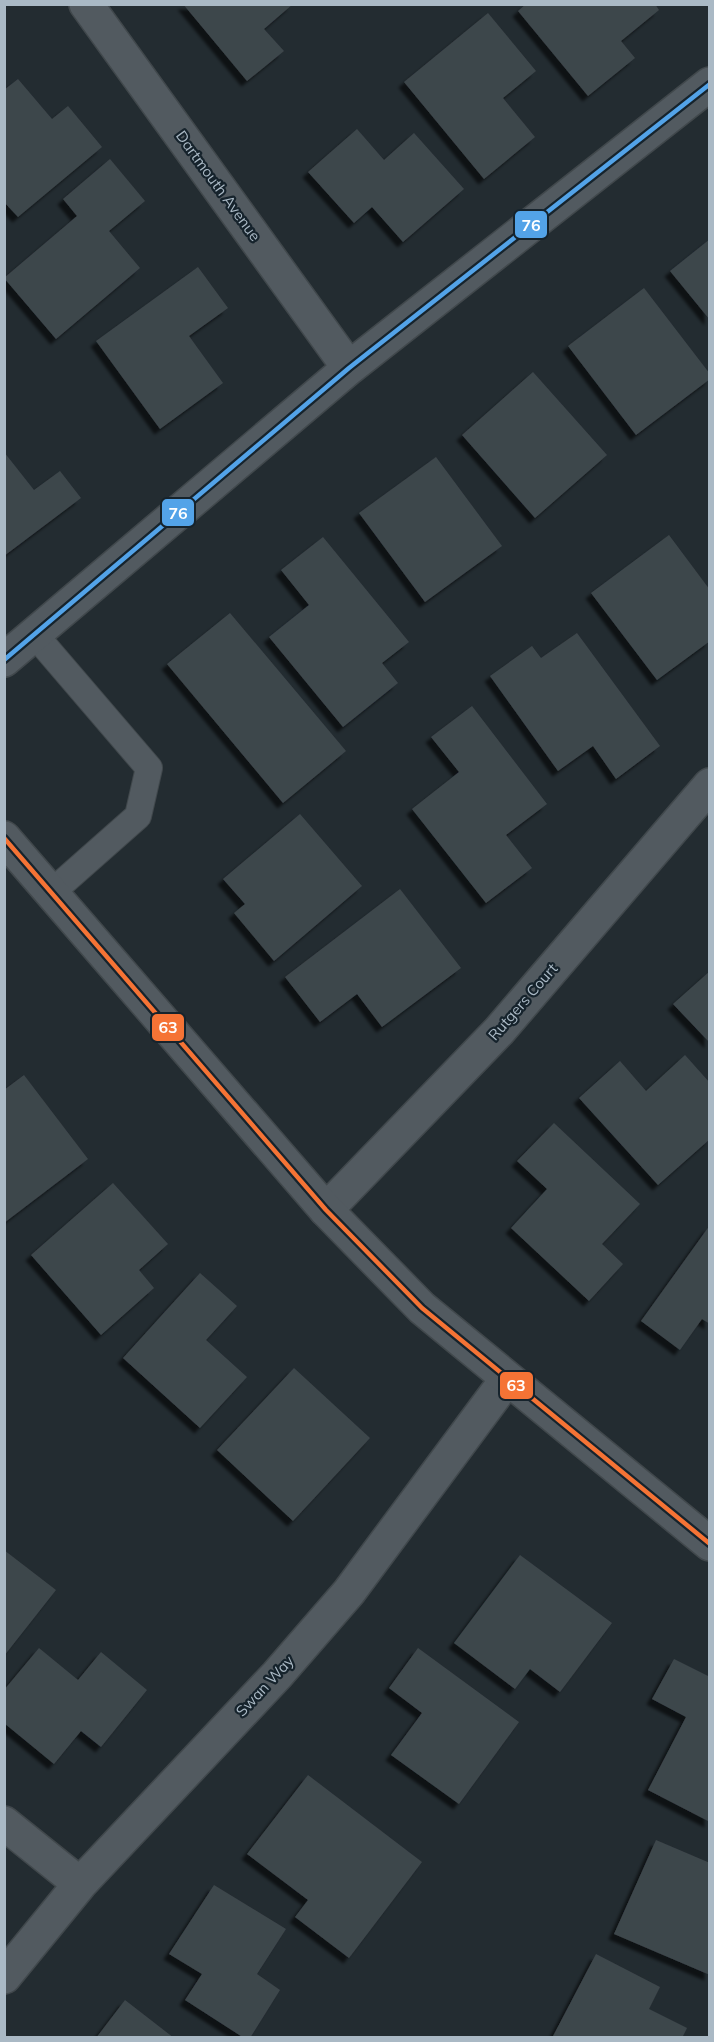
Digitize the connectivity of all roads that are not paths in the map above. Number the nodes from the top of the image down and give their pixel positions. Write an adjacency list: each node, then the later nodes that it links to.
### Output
1 (86, 4): 3 (street, Dartmouth Avenue)
2 (710, 84): 3 (street)
3 (349, 368): 4 (street)
4 (35, 635): 5 (street); 8 (lane)
5 (4, 660)
6 (710, 785): 9 (street, Rutgers Court)
7 (4, 838): 8 (street)
8 (52, 892): 9 (street)
9 (326, 1210): 10 (street)
10 (507, 1379): 11 (street); 13 (street, Swan Way)
11 (710, 1544)
12 (4, 1823): 13 (street)
13 (80, 1884): 14 (street, Swan Way)
14 (4, 1977)

